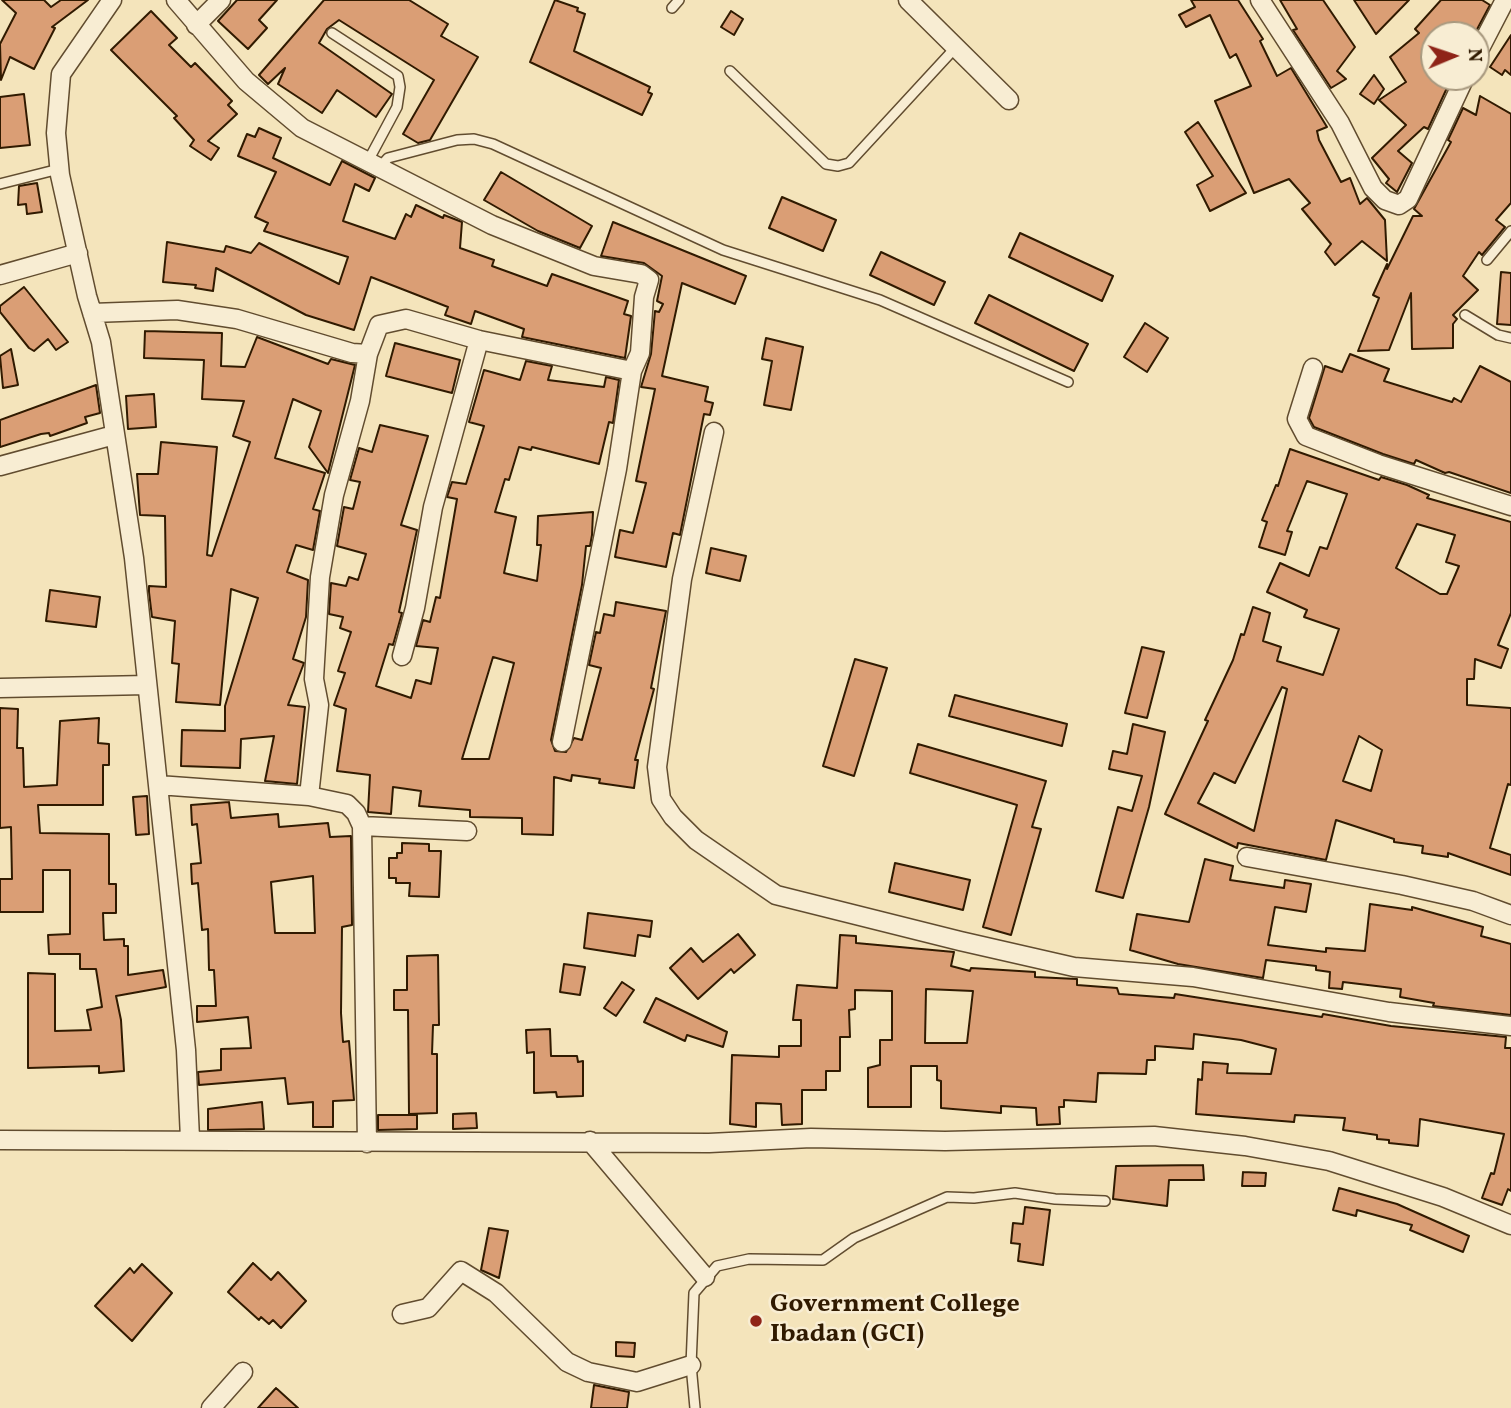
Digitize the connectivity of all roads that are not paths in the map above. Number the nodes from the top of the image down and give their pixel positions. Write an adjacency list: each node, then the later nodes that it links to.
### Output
1 (112, 0): 17 (street)
2 (176, 0): 9 (street)
3 (221, 0): 9 (street)
4 (679, 0): 8 (lane)
5 (908, 0): 12 (street)
6 (1260, 0): 14 (street)
7 (1505, 0): 10 (street)
8 (673, 8)
9 (196, 25): 16 (street)
10 (1490, 29)
11 (332, 33): 16 (lane)
12 (956, 47): 13 (lane); 15 (street)
13 (730, 71)
14 (1458, 91)
15 (1009, 100)
16 (374, 164): 29 (street); 30 (lane)
17 (59, 169): 18 (lane); 20 (street)
18 (0, 184)
19 (1511, 231): 21 (lane)
20 (78, 253): 22 (street); 23 (street)
21 (1487, 260)
22 (0, 275)
23 (92, 313): 27 (street); 32 (street)
24 (1465, 315): 25 (lane)
25 (1511, 338)
26 (479, 340): 27 (street); 29 (street); 35 (street)
27 (368, 354): 40 (street)
28 (1313, 368): 34 (street)
29 (632, 372): 38 (street)
30 (1068, 382)
31 (714, 432): 45 (street)
32 (114, 435): 33 (street); 36 (street)
33 (0, 466)
34 (1511, 506)
35 (402, 656)
36 (147, 685): 37 (street); 39 (street)
37 (0, 688)
38 (562, 742)
39 (158, 785): 40 (street); 46 (street)
40 (309, 796): 41 (street)
41 (362, 826): 42 (street); 49 (street)
42 (467, 831)
43 (1247, 857): 44 (street)
44 (1511, 915)
45 (1511, 1026)
46 (190, 1139): 47 (street); 49 (street)
47 (0, 1140)
48 (590, 1141): 49 (street); 51 (street); 52 (street)
49 (366, 1143)
50 (1105, 1201): 52 (lane)
51 (1511, 1225)
52 (705, 1277): 54 (lane)
53 (402, 1314): 54 (street)
54 (691, 1365): 57 (lane)
55 (243, 1373): 56 (street)
56 (211, 1408)
57 (695, 1408)

